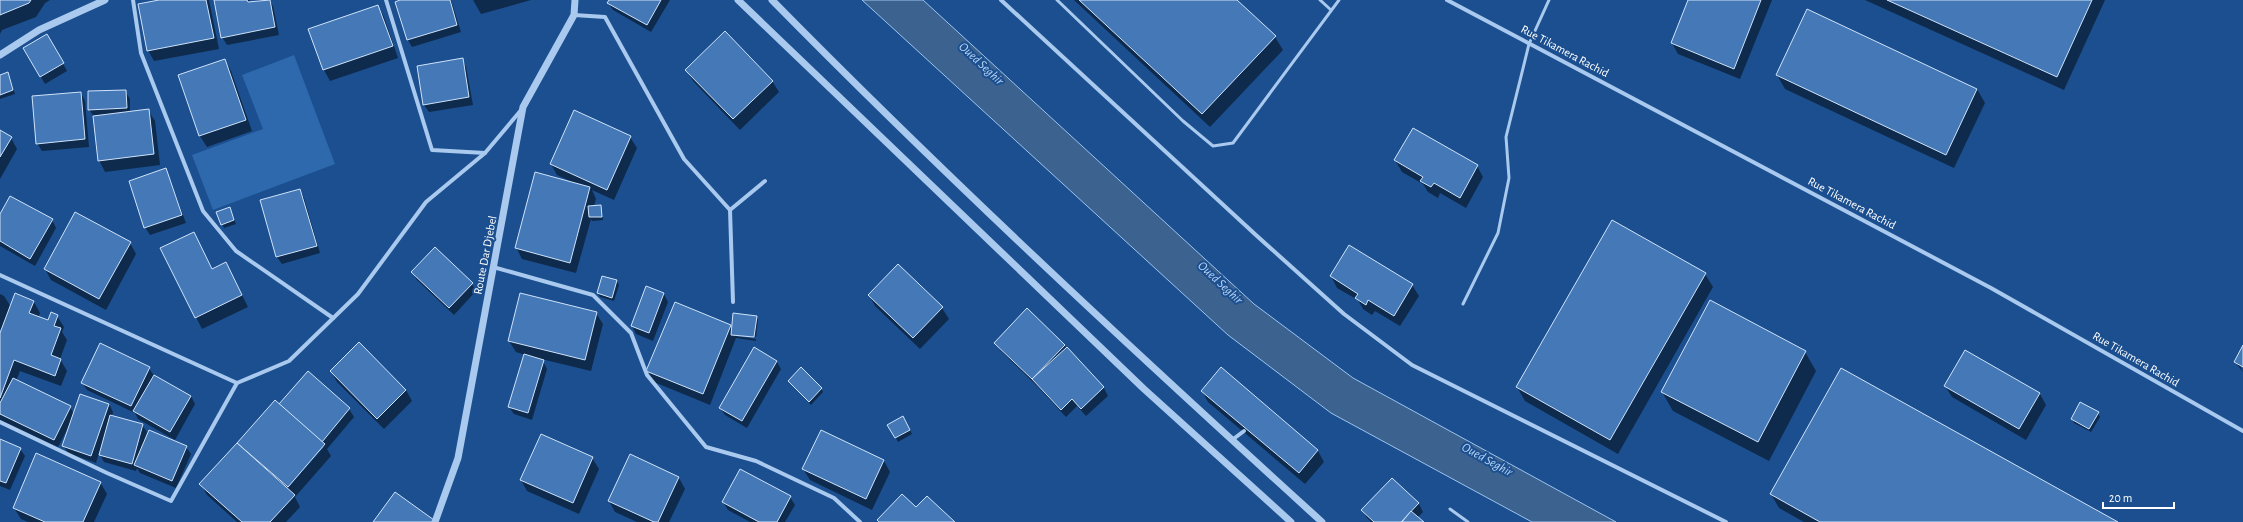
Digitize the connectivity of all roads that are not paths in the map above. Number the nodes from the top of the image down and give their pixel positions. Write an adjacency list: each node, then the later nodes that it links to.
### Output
1 (105, 0): 16 (street)
2 (133, 0): 25 (street)
3 (386, 0): 18 (street)
4 (575, 0): 14 (street, Route Dar Djebel)
5 (738, 0): 34 (street)
6 (772, 0): 30 (street)
7 (1001, 0): 37 (street)
8 (1056, 0): 13 (lane)
9 (1320, 0): 13 (lane)
10 (1339, 0): 13 (lane)
11 (1447, 0): 15 (street, Rue Tikamera Rachid)
12 (1549, 0): 15 (lane)
13 (1331, 10)
14 (574, 15): 17 (street, Route Dar Djebel); 20 (street)
15 (1529, 44): 24 (lane); 29 (street, Rue Tikamera Rachid)
16 (0, 55)
17 (523, 107): 18 (street); 21 (street, Route Dar Djebel)
18 (485, 153): 25 (street)
19 (765, 181): 20 (street)
20 (730, 210): 23 (street)
21 (494, 267): 32 (street, Route Dar Djebel); 33 (street)
22 (0, 275): 26 (street)
23 (732, 302)
24 (1463, 304)
25 (332, 318): 26 (street)
26 (237, 383): 27 (street)
27 (0, 422)
28 (1244, 430): 30 (street)
29 (2243, 431)
30 (1232, 440): 35 (street)
31 (1450, 509): 36 (lane)
32 (435, 522)
33 (860, 522)
34 (1291, 522)
35 (1322, 522)
36 (1468, 522)
37 (1726, 522)

